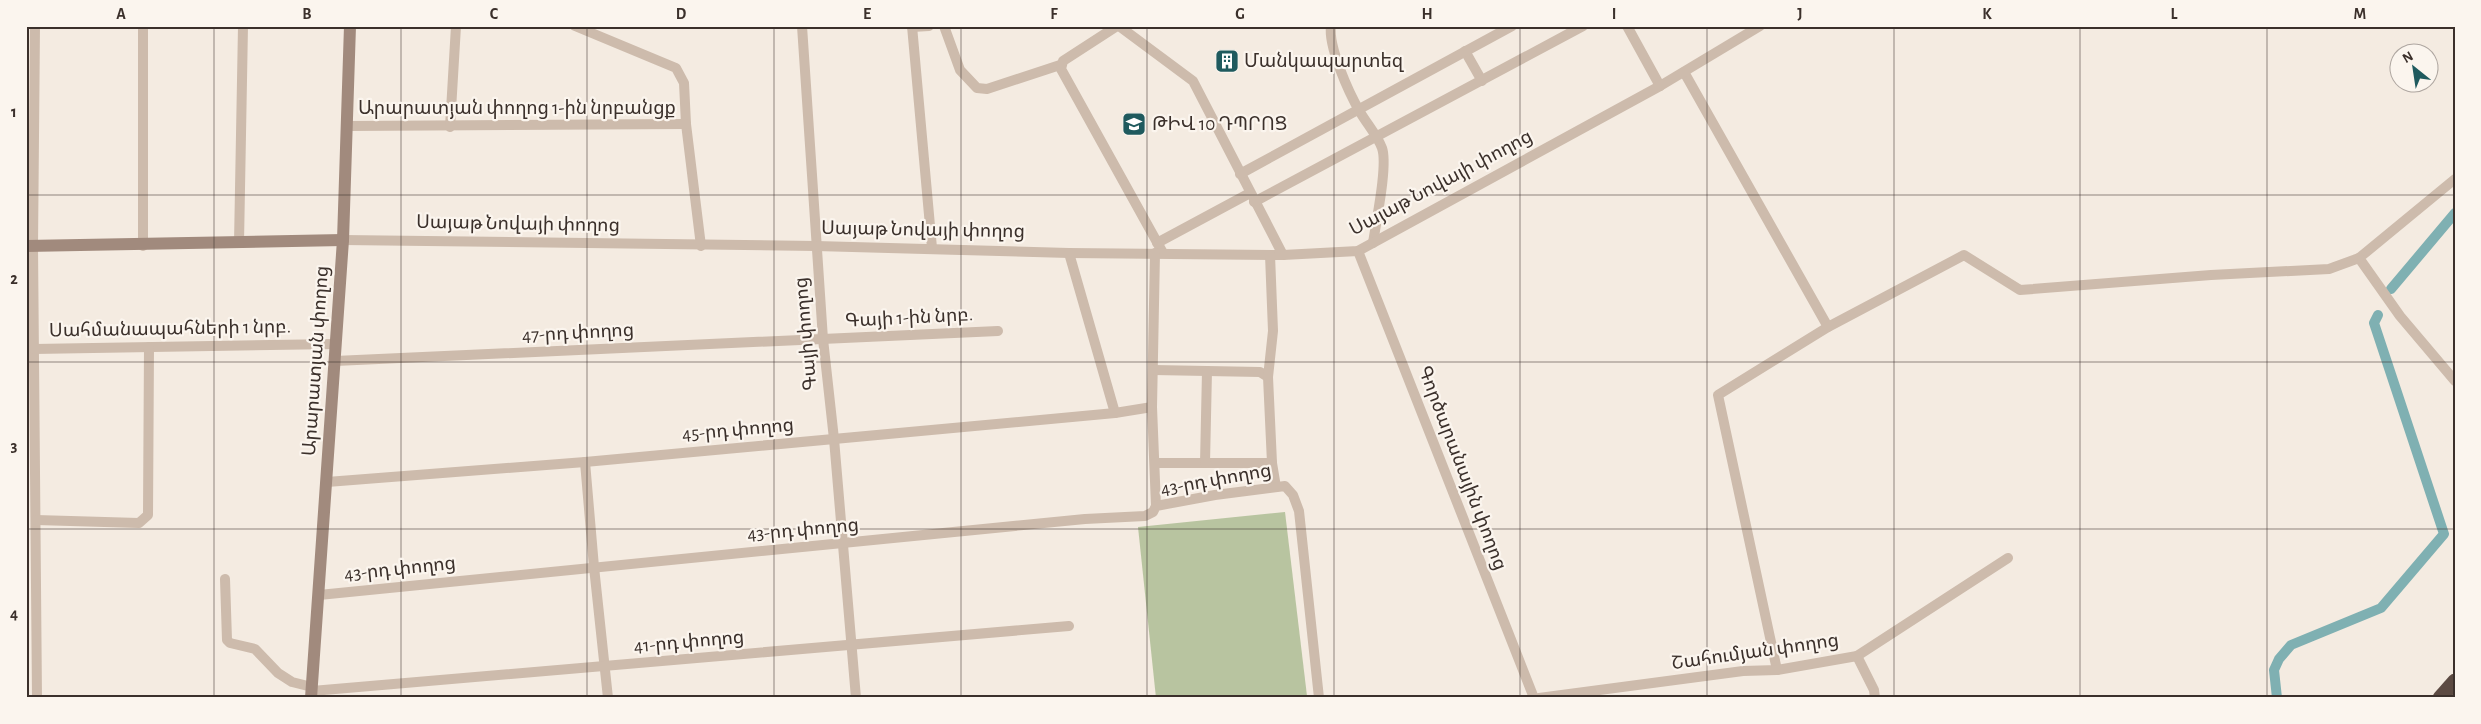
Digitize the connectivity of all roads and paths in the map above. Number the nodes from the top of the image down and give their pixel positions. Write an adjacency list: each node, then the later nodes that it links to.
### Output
1 (35, 26): 23 (street)
2 (143, 26): 35 (street)
3 (243, 26): 32 (street)
4 (350, 26): 25 (main road, Արարատյան փողոց)
5 (456, 26): 26 (street)
6 (575, 26): 24 (street)
7 (802, 26): 37 (street, Գայի փողոց)
8 (929, 26): 16 (street)
9 (944, 26): 18 (street)
10 (1118, 26): 18 (street); 28 (street)
11 (1332, 26): 22 (street)
12 (1512, 26): 17 (street)
13 (1583, 26): 20 (street)
14 (1627, 26): 21 (street)
15 (1760, 26): 19 (street, Սայաթ Նովայի փողոց)
16 (912, 27): 38 (street)
17 (1465, 51): 20 (street); 22 (street)
18 (1060, 65): 39 (street)
19 (1684, 72): 21 (street, Սայաթ Նովայի փողոց); 45 (street)
20 (1482, 81): 27 (street)
21 (1660, 86): 33 (street, Սայաթ Նովայի փողոց)
22 (1358, 109): 27 (street); 28 (street)
23 (30, 111): 34 (street)
24 (686, 124): 26 (street, Արարատյան փողոց 1-ին նրբանցք); 36 (street)
25 (348, 126): 26 (street, Արարատյան փողոց 1-ին նրբանցք); 31 (main road, Արարատյան փողոց)
26 (450, 127)
27 (1376, 138): 30 (street); 33 (street)
28 (1240, 174): 30 (street)
29 (2455, 179): 44 (street)
30 (1252, 198): 39 (street); 43 (street)
31 (342, 240): 32 (main road, Սայաթ Նովայի փողոց); 36 (street, Սայաթ Նովայի փողոց); 48 (main road, Արարատյան փողոց)
32 (239, 243): 35 (main road, Սայաթ Նովայի փողոց)
33 (1373, 243): 40 (street, Սայաթ Նովայի փողոց)
34 (30, 246): 35 (main road, Սայաթ Նովայի փողոց); 50 (street)
35 (143, 246)
36 (701, 246): 37 (street, Սայաթ Նովայի փողոց)
37 (816, 246): 38 (street, Սայաթ Նովայի փողոց); 47 (street, Գայի փողոց)
38 (932, 248): 41 (street, Սայաթ Նովայի փողոց)
39 (1158, 250): 41 (street, Սայաթ Նովայի փողոց); 42 (street, Սայաթ Նովայի փողոց); 52 (street)
40 (1358, 251): 43 (street, Սայաթ Նովայի փողոց); 83 (street, Գործարանային փողոց)
41 (1069, 253): 57 (street)
42 (1270, 255): 43 (street, Սայաթ Նովայի փողոց); 54 (street)
43 (1283, 255)
44 (2359, 258): 45 (street); 55 (street)
45 (1828, 327): 76 (street)
46 (998, 331): 47 (street, Գայի 1-ին նրբ․)
47 (823, 339): 51 (street, 47-րդ փողոց); 58 (street, Գայի փողոց)
48 (336, 344): 49 (street, Սահմանապահների 1 նրբ.); 51 (main road, Արարատյան փողոց)
49 (149, 347): 50 (street, Սահմանապահների 1 նրբ.); 66 (street)
50 (34, 349): 66 (street)
51 (335, 361): 63 (main road, Արարատյան փողոց)
52 (1154, 370): 53 (street); 56 (street)
53 (1207, 371): 54 (street); 61 (street)
54 (1268, 377): 62 (street)
55 (2455, 381)
56 (1152, 407): 57 (street, 45-րդ փողոց); 60 (street)
57 (1115, 413): 58 (street, 45-րդ փողոց)
58 (834, 439): 59 (street, 45-րդ փողոց); 67 (street, Գայի փողոց)
59 (585, 462): 63 (street, 45-րդ փողոց); 69 (street)
60 (1156, 463): 61 (street); 65 (street)
61 (1206, 463): 62 (street)
62 (1272, 463): 64 (street)
63 (327, 482): 71 (main road, Արարատյան փողոց)
64 (1281, 486): 65 (street, 43-րդ փողոց); 82 (street)
65 (1156, 506): 67 (street, 43-րդ փողոց)
66 (36, 520): 79 (street)
67 (841, 544): 69 (street, 43-րդ փողոց); 73 (street, Գայի փողոց)
68 (2008, 558): 74 (street, Շահումյան փողոց)
69 (594, 567): 71 (street, 43-րդ փողոց); 75 (street)
70 (225, 579): 78 (street)
71 (319, 595): 78 (main road, Արարատյան փողոց)
72 (1069, 626): 73 (street, 41-րդ փողոց)
73 (851, 644): 75 (street, 41-րդ փողոց); 81 (street, Գայի փողոց)
74 (1857, 656): 76 (street, Շահումյան փողոց); 85 (street)
75 (605, 668): 78 (street, 41-րդ փողոց); 80 (street)
76 (1777, 670): 84 (street, Շահումյան փողոց)
77 (2455, 681): 86 (highway)
78 (312, 692)
79 (38, 698)
80 (608, 698)
81 (856, 698)
82 (1319, 698)
83 (1534, 698)
84 (1539, 698)
85 (1875, 698)
86 (2440, 698)

